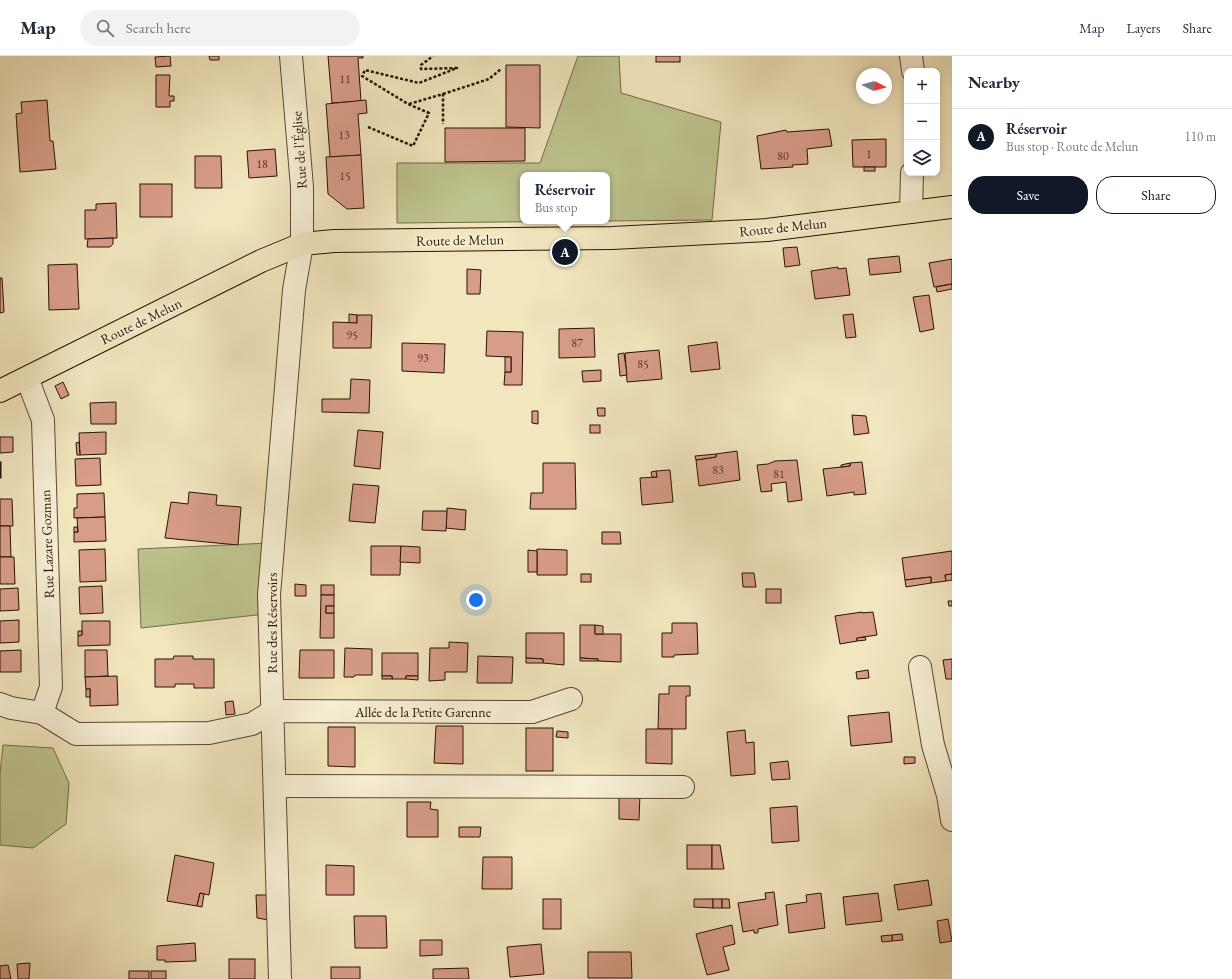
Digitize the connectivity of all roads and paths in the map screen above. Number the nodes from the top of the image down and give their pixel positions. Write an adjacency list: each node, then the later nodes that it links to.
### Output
1 (291, 56): 13 (street, Rue de l'Église)
2 (433, 56): 7 (path)
3 (912, 56): 4 (street)
4 (913, 68)
5 (502, 69): 6 (path)
6 (443, 94): 7 (path); 8 (path)
7 (408, 104): 9 (path)
8 (443, 124)
9 (368, 127)
10 (912, 176): 12 (street)
11 (952, 207): 12 (main road, Route de Melun)
12 (912, 212): 13 (main road, Route de Melun)
13 (302, 244): 14 (main road, Route de Melun); 19 (street, Rue des Réservoirs)
14 (27, 378): 15 (main road, Route de Melun); 20 (street, Rue Lazare Gozman)
15 (0, 391)
16 (920, 667): 23 (street)
17 (571, 699): 19 (street, Allée de la Petite Garenne)
18 (0, 704): 20 (street)
19 (273, 711): 20 (street); 21 (street, Rue des Réservoirs)
20 (42, 713)
21 (275, 786): 22 (street); 24 (street, Rue des Réservoirs)
22 (683, 787)
23 (952, 820)
24 (280, 979)

